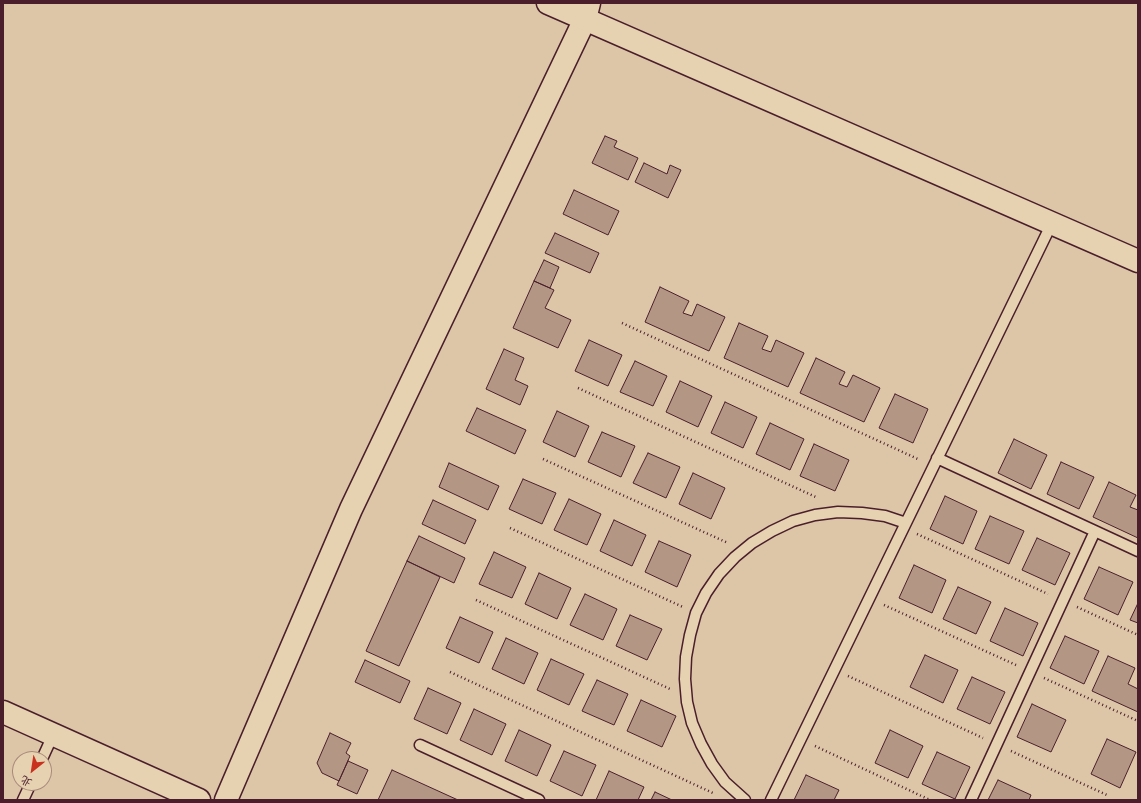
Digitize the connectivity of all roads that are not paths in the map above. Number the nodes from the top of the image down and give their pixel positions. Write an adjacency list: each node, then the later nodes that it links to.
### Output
1 (548, 3): 2 (street)
2 (590, 8): 3 (street); 15 (street)
3 (1052, 223): 4 (street); 5 (lane)
4 (1138, 261)
5 (935, 462): 6 (lane); 7 (lane)
6 (905, 525): 13 (lane); 17 (lane)
7 (1095, 531): 8 (lane); 18 (lane)
8 (1138, 551)
9 (3, 712): 10 (street)
10 (53, 735): 12 (lane); 14 (street)
11 (420, 745): 16 (lane)
12 (46, 751)
13 (743, 799)
14 (199, 800)
15 (226, 800)
16 (539, 800)
17 (771, 800)
18 (971, 800)

